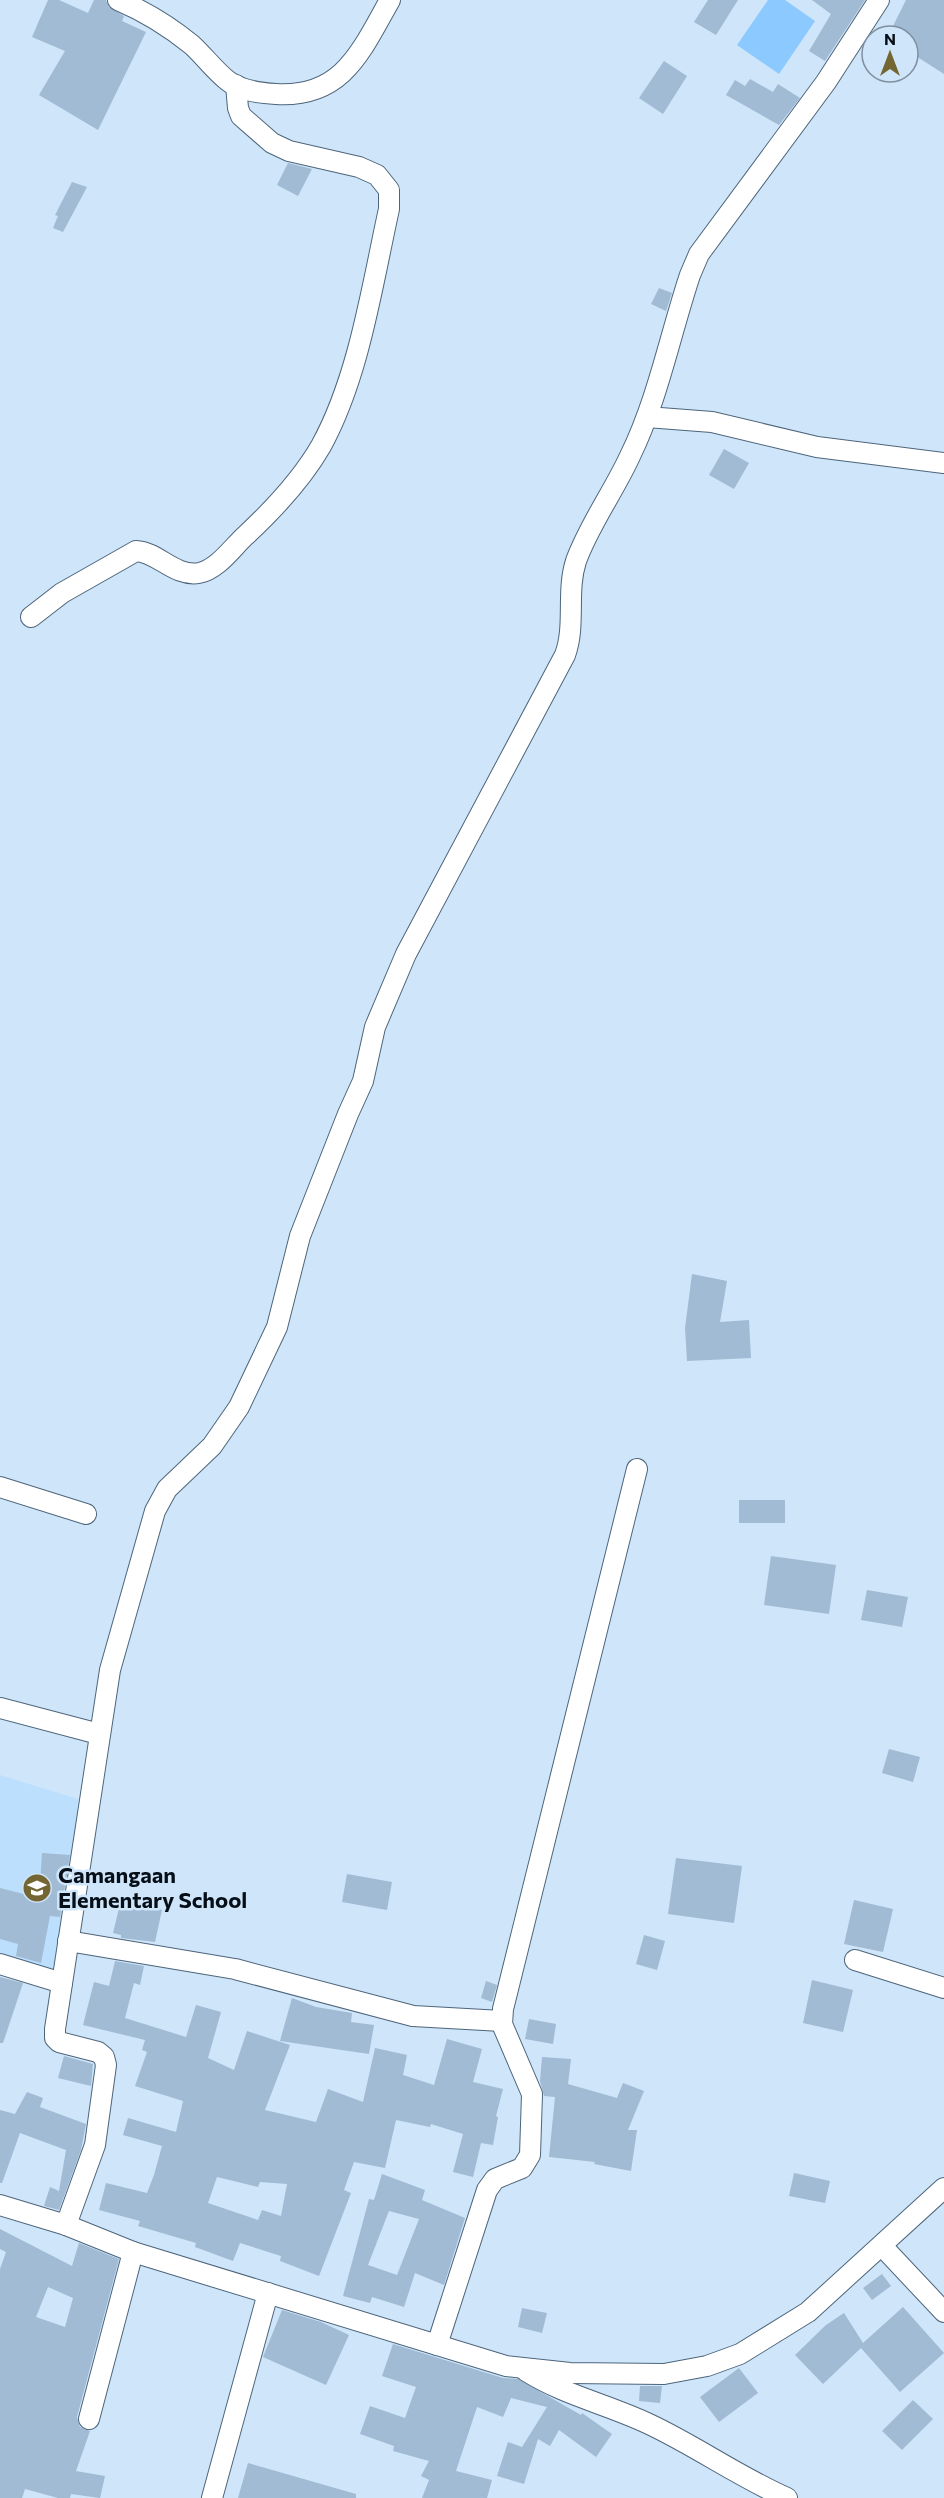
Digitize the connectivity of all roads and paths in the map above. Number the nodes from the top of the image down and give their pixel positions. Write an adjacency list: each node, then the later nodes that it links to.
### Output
1 (118, 0): 4 (street)
2 (390, 0): 4 (street)
3 (879, 0): 5 (street)
4 (236, 86): 7 (street)
5 (647, 417): 6 (street); 12 (street)
6 (944, 463)
7 (30, 617)
8 (637, 1469): 18 (street)
9 (0, 1487): 10 (street)
10 (86, 1514)
11 (0, 1708): 12 (street)
12 (99, 1734): 13 (street)
13 (68, 1941): 16 (street); 18 (street)
14 (855, 1960): 17 (street)
15 (0, 1964): 16 (street)
16 (62, 1983): 21 (street)
17 (944, 1988)
18 (502, 2021): 26 (street)
19 (939, 2201): 22 (street)
20 (0, 2205): 21 (street)
21 (66, 2226): 23 (street)
22 (882, 2246): 25 (street); 27 (street)
23 (133, 2252): 24 (street); 28 (street)
24 (268, 2293): 26 (street); 30 (street)
25 (944, 2312)
26 (437, 2345): 27 (street)
27 (524, 2369): 29 (street)
28 (89, 2419)
29 (782, 2497)
30 (212, 2498)

